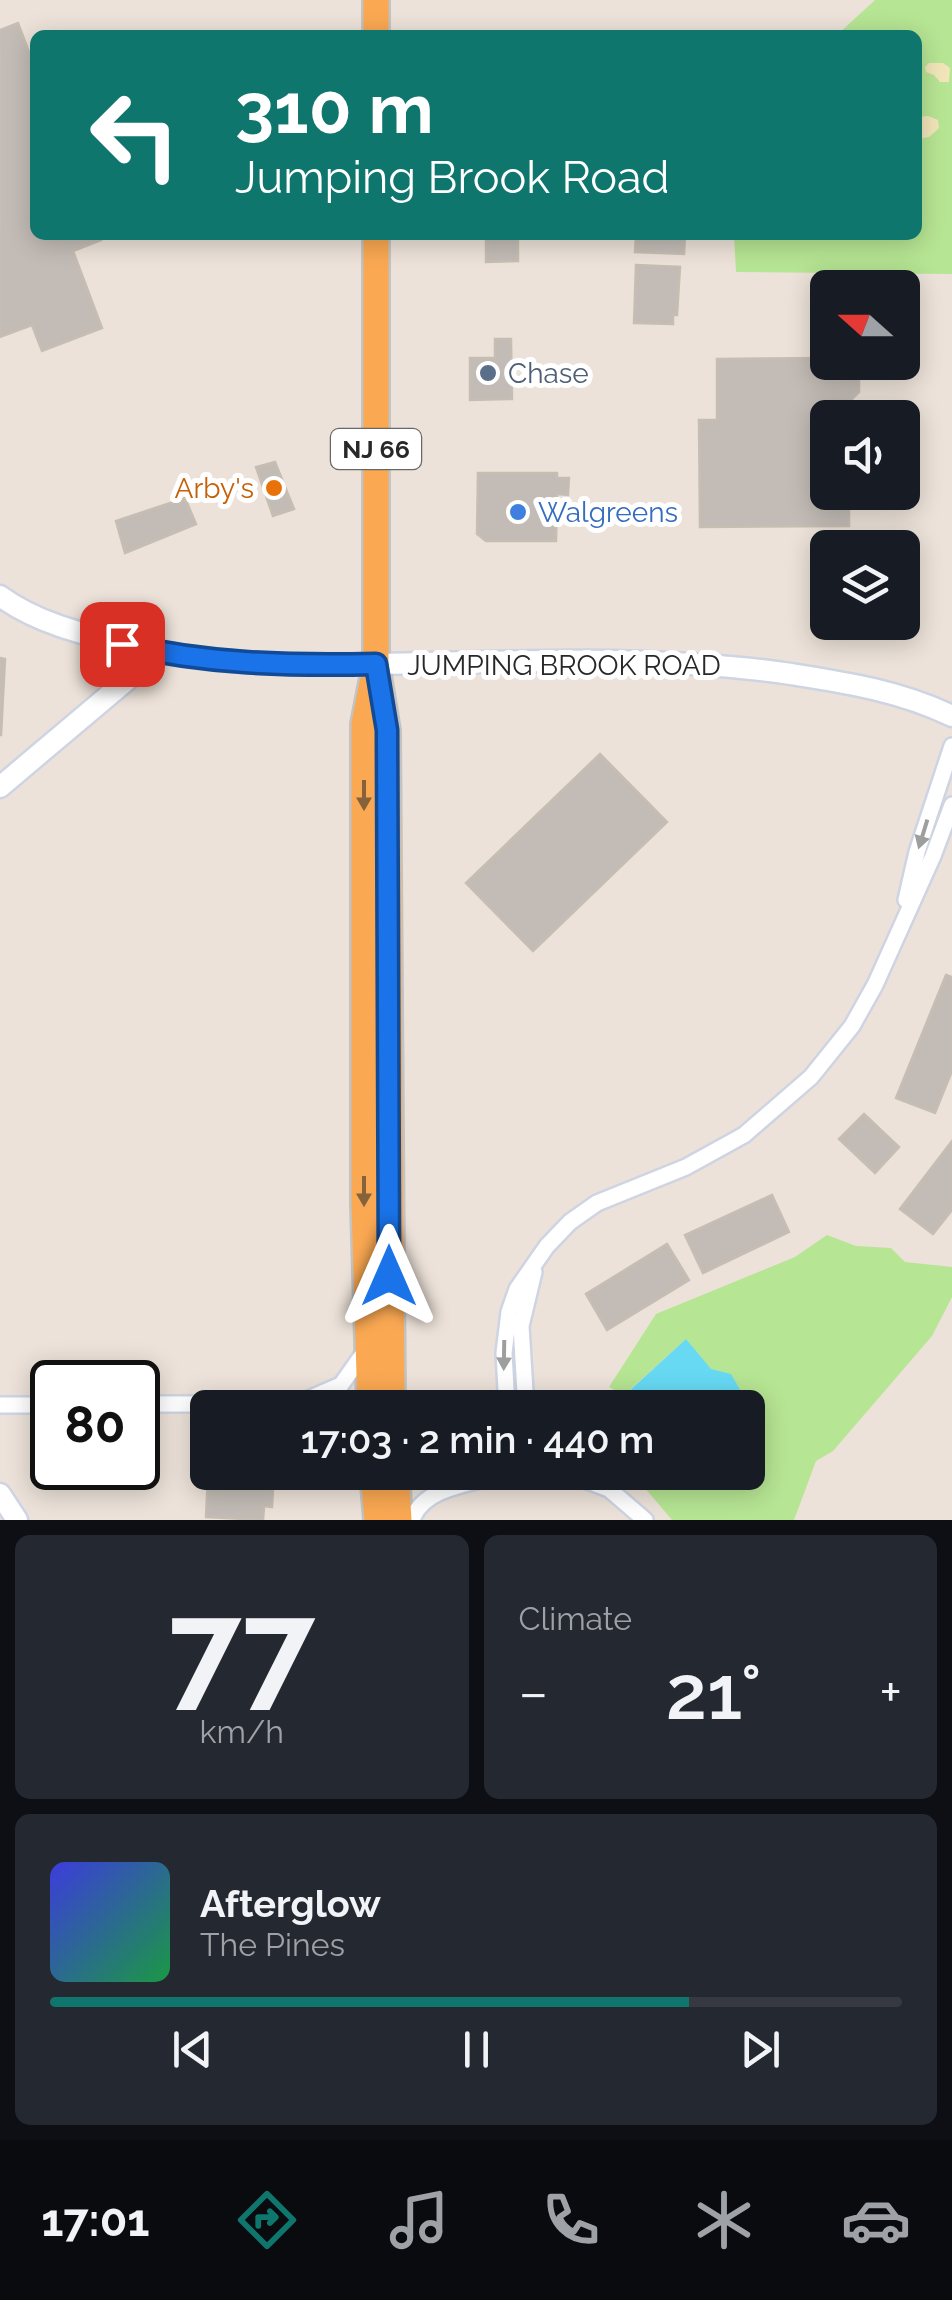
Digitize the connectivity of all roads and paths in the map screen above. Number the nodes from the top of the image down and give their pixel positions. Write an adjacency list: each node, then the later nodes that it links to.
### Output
1 (376, 0): 2 (highway)
2 (376, 30)
3 (376, 240): 6 (highway, NJ 66)
4 (0, 596): 5 (street, JUMPING BROOK ROAD)
5 (159, 652): 6 (street, JUMPING BROOK ROAD); 9 (street)
6 (376, 664): 7 (street, JUMPING BROOK ROAD); 13 (highway, NJ 66, one-way to 13); 16 (highway, NJ 66)
7 (952, 716)
8 (952, 746): 11 (street, one-way to 11)
9 (0, 787)
10 (952, 805): 11 (street)
11 (901, 923): 12 (street)
12 (538, 1259): 17 (street, one-way to 17); 18 (street)
13 (367, 1348): 14 (street); 15 (highway, NJ 66)
14 (332, 1390)
15 (369, 1390)
16 (392, 1390)
17 (506, 1390)
18 (525, 1390)
19 (160, 1404): 22 (street)
20 (0, 1405): 21 (street)
21 (30, 1405)
22 (190, 1405)
23 (374, 1490): 29 (highway)
24 (397, 1490): 30 (highway)
25 (446, 1490): 31 (street)
26 (610, 1490): 32 (street)
27 (0, 1494): 28 (street)
28 (18, 1520)
29 (377, 1520)
30 (399, 1520)
31 (412, 1520)
32 (645, 1520)

